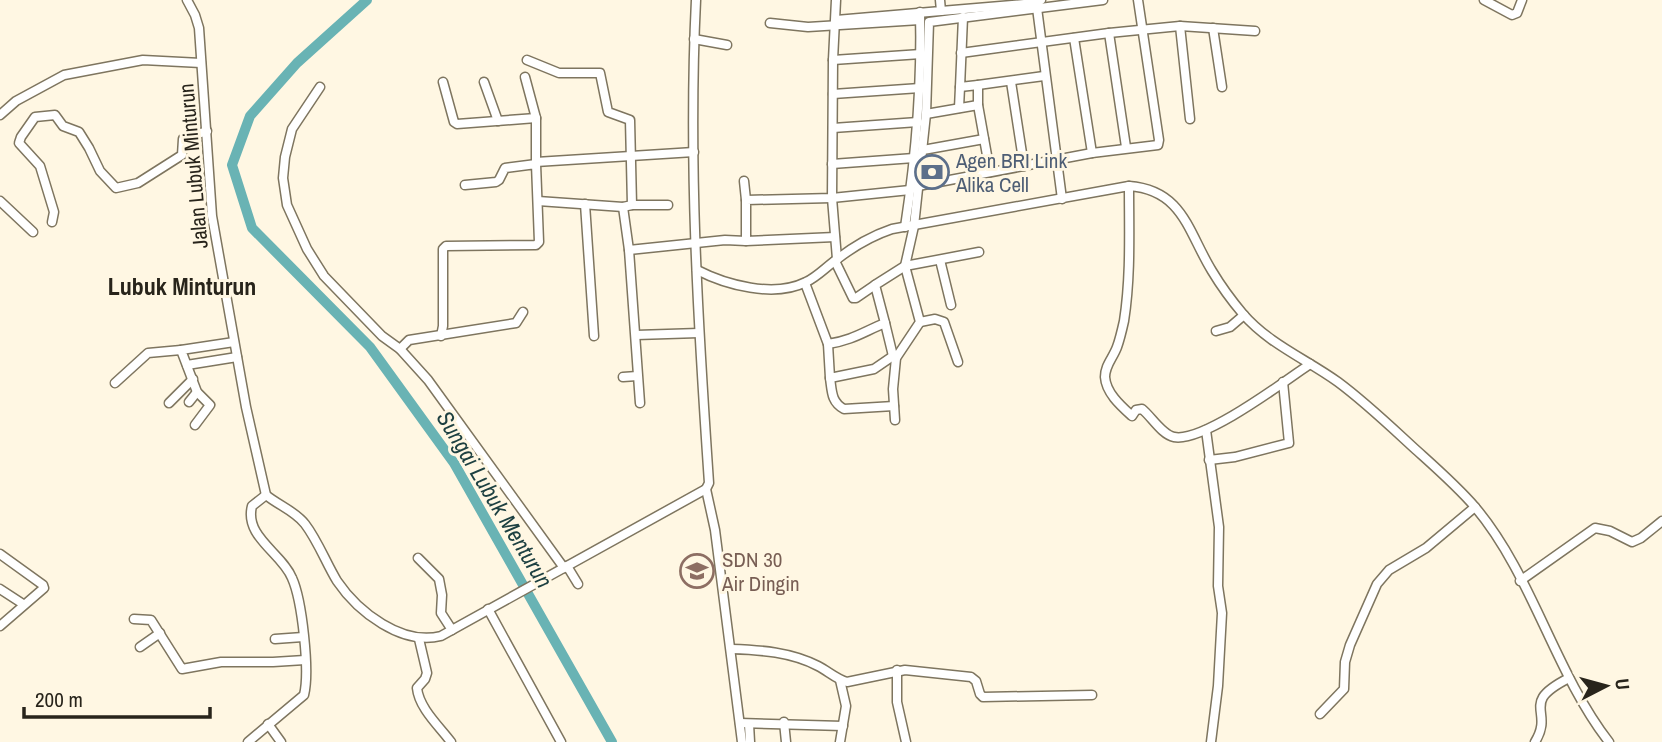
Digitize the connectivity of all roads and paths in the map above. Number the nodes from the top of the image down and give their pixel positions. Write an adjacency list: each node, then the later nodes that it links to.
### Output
1 (187, 0): 30 (street, Jalan Lubuk Minturun)
2 (696, 0): 23 (street)
3 (836, 0): 15 (street)
4 (940, 0): 12 (street)
5 (1102, 0): 11 (street)
6 (1138, 0): 19 (street)
7 (1522, 0): 8 (street)
8 (1490, 1)
9 (1014, 2): 10 (street); 11 (street)
10 (975, 4): 12 (street)
11 (1039, 4): 14 (street); 24 (street)
12 (941, 11): 13 (street)
13 (920, 16): 15 (street); 27 (street)
14 (963, 17): 26 (street); 44 (street)
15 (836, 22): 16 (street); 29 (street)
16 (770, 23)
17 (1180, 26): 18 (street); 19 (street); 47 (street)
18 (1213, 28): 20 (street); 39 (street)
19 (1143, 29): 21 (street); 53 (street)
20 (1255, 31)
21 (1109, 33): 22 (street); 53 (street)
22 (1074, 38): 24 (street); 56 (street)
23 (694, 39): 25 (street); 55 (street)
24 (1041, 42): 26 (street); 32 (street)
25 (727, 45)
26 (961, 53): 38 (street)
27 (921, 54): 29 (street); 40 (street)
28 (527, 60): 57 (street)
29 (833, 60): 41 (street)
30 (201, 64): 45 (street); 51 (street, Jalan Lubuk Minturun)
31 (525, 76): 46 (street)
32 (1044, 76): 35 (street); 59 (street)
33 (443, 82): 48 (street)
34 (484, 82): 48 (street)
35 (1011, 82): 36 (street); 62 (street)
36 (978, 85): 38 (street); 42 (street)
37 (320, 87): 102 (street)
38 (960, 87): 43 (street)
39 (1222, 87)
40 (920, 88): 41 (street); 49 (street)
41 (832, 94): 50 (street)
42 (978, 105): 43 (street); 52 (street)
43 (959, 108): 44 (street)
44 (926, 114): 54 (street)
45 (0, 116)
46 (536, 118): 48 (street); 60 (street)
47 (1190, 119)
48 (498, 121)
49 (918, 122): 50 (street); 58 (street)
50 (833, 128): 61 (street)
51 (207, 131): 76 (street); 100 (street, Jalan Lubuk Minturun)
52 (984, 139): 54 (street); 63 (street)
53 (1126, 147): 56 (street)
54 (923, 150): 67 (street)
55 (694, 152): 57 (street); 81 (street)
56 (1092, 152): 59 (street)
57 (632, 155): 60 (street); 75 (street)
58 (914, 158): 61 (street); 67 (street)
59 (1056, 159): 62 (street); 69 (street)
60 (536, 163): 65 (street); 72 (street)
61 (832, 164): 68 (street)
62 (1024, 166): 63 (street)
63 (990, 172): 67 (street)
64 (744, 181): 70 (street)
65 (465, 185)
66 (1129, 186): 69 (street); 92 (street); 122 (street)
67 (914, 188): 68 (street); 77 (street)
68 (832, 198): 70 (street); 79 (street)
69 (1062, 199): 77 (street)
70 (746, 200): 80 (street)
71 (0, 201): 78 (street)
72 (538, 201): 73 (street); 98 (street)
73 (585, 204): 75 (street); 99 (street)
74 (668, 205): 75 (street)
75 (627, 206): 82 (street)
76 (52, 222)
77 (909, 226): 84 (street); 86 (street)
78 (33, 232)
79 (835, 237): 80 (street); 84 (street)
80 (746, 241): 81 (street)
81 (696, 243): 82 (street); 87 (street)
82 (629, 250): 97 (street)
83 (979, 252): 85 (street)
84 (836, 260): 88 (street); 89 (street)
85 (940, 260): 86 (street); 90 (street)
86 (905, 266): 89 (street); 93 (street)
87 (697, 270): 88 (street); 96 (street)
88 (804, 283): 101 (street)
89 (875, 285): 94 (street)
90 (950, 305)
91 (523, 312): 98 (street)
92 (1244, 315): 95 (street); 107 (street)
93 (920, 322): 105 (street); 106 (street)
94 (885, 323): 101 (street); 105 (street)
95 (1216, 331)
96 (699, 333): 97 (street); 124 (street)
97 (636, 335): 109 (street)
98 (441, 336): 102 (street)
99 (594, 336)
100 (234, 342): 103 (street); 104 (street, Jalan Lubuk Minturun)
101 (828, 344): 111 (street)
102 (400, 349): 130 (street)
103 (181, 350): 108 (street); 114 (street)
104 (237, 357): 108 (street); 125 (street, Jalan Lubuk Minturun)
105 (895, 357): 111 (street); 119 (street)
106 (958, 362)
107 (1310, 363): 113 (street); 126 (street)
108 (187, 365): 112 (street)
109 (637, 376): 110 (street); 117 (street)
110 (623, 377)
111 (830, 377): 119 (street)
112 (192, 379): 115 (street); 118 (street)
113 (1283, 382): 122 (street); 123 (street)
114 (115, 383)
115 (197, 392): 116 (street); 121 (street)
116 (189, 402)
117 (640, 402)
118 (169, 403)
119 (894, 406): 120 (street)
120 (895, 420)
121 (195, 425)
122 (1206, 430): 123 (street)
123 (1209, 460): 164 (street)
124 (706, 489): 130 (street); 144 (street)
125 (266, 495): 140 (street); 142 (street)
126 (1475, 507): 131 (street); 150 (street)
127 (1662, 521): 131 (street)
128 (0, 554): 134 (street)
129 (418, 558): 138 (street)
130 (565, 567): 132 (street); 135 (street)
131 (1520, 581): 147 (street)
132 (578, 584)
133 (0, 589): 134 (street)
134 (23, 604): 137 (street)
135 (491, 607): 138 (street); 158 (street)
136 (134, 619): 139 (street)
137 (0, 626)
138 (452, 630): 142 (street)
139 (160, 633): 143 (street); 145 (street)
140 (303, 637): 141 (street); 145 (street)
141 (275, 639)
142 (419, 639): 157 (street)
143 (140, 647)
144 (731, 649): 148 (street); 152 (street)
145 (305, 660): 153 (street)
146 (897, 670): 148 (street); 149 (street); 163 (street)
147 (1569, 678): 165 (street); 166 (street)
148 (840, 680): 154 (street)
149 (1092, 695)
150 (1320, 713)
151 (784, 722): 152 (street); 154 (street); 161 (street)
152 (744, 723): 159 (street); 160 (street)
153 (268, 724): 155 (street); 156 (street)
154 (843, 726): 162 (street)
155 (248, 742)
156 (281, 742)
157 (451, 742)
158 (561, 742)
159 (742, 742)
160 (750, 742)
161 (786, 742)
162 (840, 742)
163 (906, 742)
164 (1211, 742)
165 (1535, 742)
166 (1609, 742)

